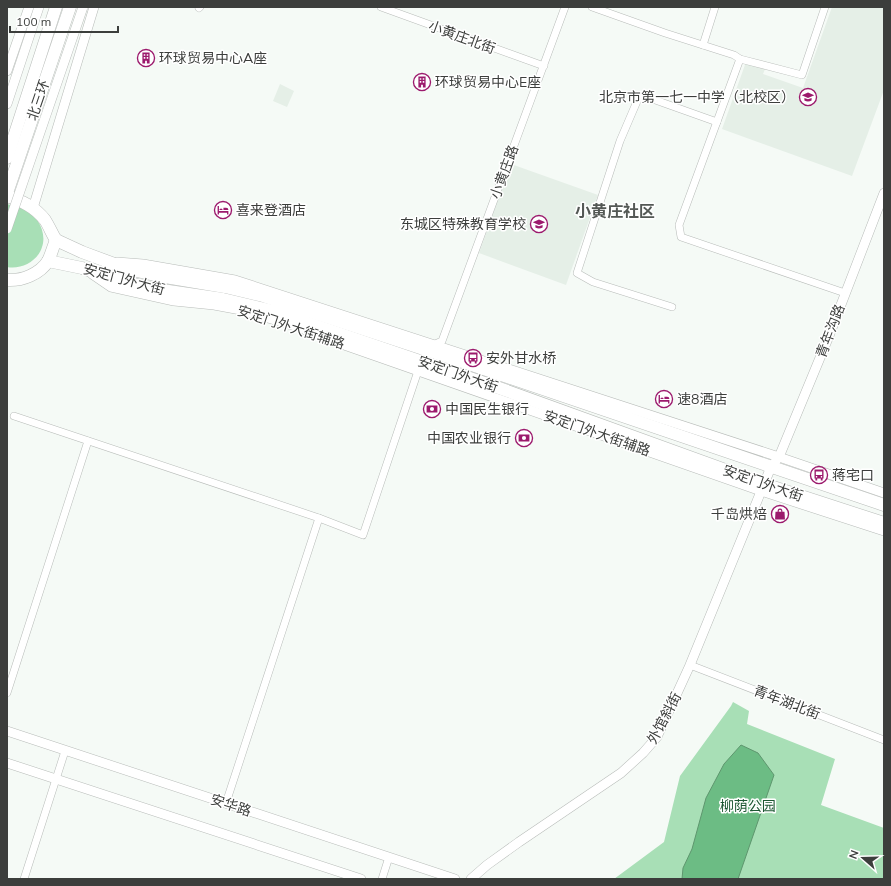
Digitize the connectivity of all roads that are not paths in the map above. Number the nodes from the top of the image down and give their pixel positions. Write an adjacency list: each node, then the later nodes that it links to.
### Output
1 (29, 7): 15 (street)
2 (38, 7): 16 (street)
3 (56, 7): 18 (main road, 北三环)
4 (70, 7): 20 (main road, 北三环)
5 (83, 7): 23 (street, bridge)
6 (94, 7): 22 (street)
7 (381, 7): 14 (street, 小黄庄北街)
8 (565, 7): 14 (street, 小黄庄路)
9 (592, 7): 12 (street)
10 (715, 7): 12 (street)
11 (825, 7): 13 (street)
12 (703, 45): 13 (street)
13 (740, 59): 17 (street)
14 (544, 66): 29 (street, 小黄庄路)
15 (7, 71)
16 (7, 104)
17 (717, 122): 27 (street); 28 (street)
18 (7, 158)
19 (884, 193): 21 (street, 青年沟路)
20 (7, 195): 22 (main road)
21 (882, 203): 27 (street, 青年沟路)
22 (34, 208): 24 (main road)
23 (7, 229)
24 (56, 240): 25 (main road); 29 (main road, 安定门外大街)
25 (48, 261): 26 (main road); 29 (main road, 安定门外大街)
26 (8, 282)
27 (845, 293): 32 (street, 青年沟路)
28 (672, 307)
29 (424, 357): 32 (street); 33 (main road, 安定门外大街); 35 (main road, 安定门外大街); 39 (street)
30 (14, 416): 31 (street)
31 (88, 441): 39 (street); 43 (street)
32 (779, 458): 33 (street, 青年沟路); 34 (street)
33 (771, 467): 35 (street, 青年沟路); 36 (main road, 安定门外大街)
34 (828, 475): 36 (street); 37 (street)
35 (762, 488): 40 (main road, 安定门外大街); 41 (street); 42 (street, 外馆斜街)
36 (838, 490): 38 (main road, 安定门外大街)
37 (884, 494)
38 (884, 505)
39 (319, 518): 49 (street)
40 (884, 523)
41 (884, 532)
42 (690, 665): 45 (street, 青年湖北街); 55 (street, 外馆斜街)
43 (7, 693)
44 (7, 731): 46 (street, 安华路)
45 (884, 740)
46 (65, 750): 48 (street); 49 (street, 安华路)
47 (7, 763): 48 (street, 安华路)
48 (56, 779): 51 (street); 52 (street, 安华路)
49 (226, 803): 50 (street, 安华路)
50 (389, 857): 53 (street); 54 (street, 安华路)
51 (24, 879)
52 (361, 879)
53 (382, 879)
54 (456, 879)
55 (471, 879)

